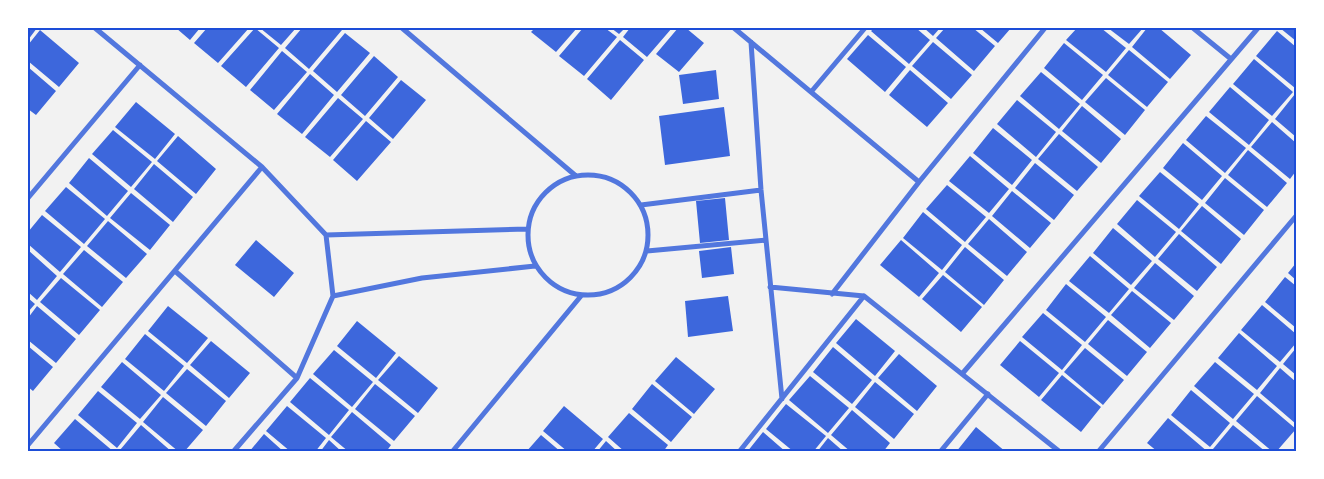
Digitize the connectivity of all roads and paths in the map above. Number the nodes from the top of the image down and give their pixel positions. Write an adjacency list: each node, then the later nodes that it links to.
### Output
1 (95, 28): 10 (street)
2 (402, 28): 13 (street)
3 (734, 28): 8 (street)
4 (865, 28): 11 (street)
5 (1045, 28): 14 (street)
6 (1193, 28): 9 (street)
7 (1258, 28): 9 (street)
8 (751, 42): 11 (street); 15 (street)
9 (1231, 59): 30 (street)
10 (140, 65): 12 (street); 16 (street)
11 (812, 92): 14 (street)
12 (262, 167): 20 (street); 24 (street)
13 (576, 176): 17 (street); 19 (street)
14 (919, 182): 26 (street)
15 (761, 190): 17 (street); 21 (street)
16 (28, 198)
17 (641, 205): 22 (street)
18 (1296, 216): 40 (street)
19 (527, 229): 20 (street); 23 (street)
20 (326, 235): 27 (street)
21 (766, 240): 22 (street); 25 (street)
22 (647, 251): 28 (street)
23 (535, 266): 27 (street); 28 (street)
24 (175, 271): 31 (street); 34 (street)
25 (770, 287): 26 (street); 33 (street)
26 (832, 294): 29 (street)
27 (333, 296): 31 (street)
28 (581, 296): 36 (street)
29 (864, 296): 30 (street); 33 (street)
30 (962, 374): 32 (street)
31 (296, 378): 35 (street)
32 (988, 394): 38 (street); 39 (street)
33 (782, 399): 37 (street)
34 (28, 445)
35 (233, 452)
36 (452, 452)
37 (739, 452)
38 (940, 452)
39 (1060, 452)
40 (1098, 452)

